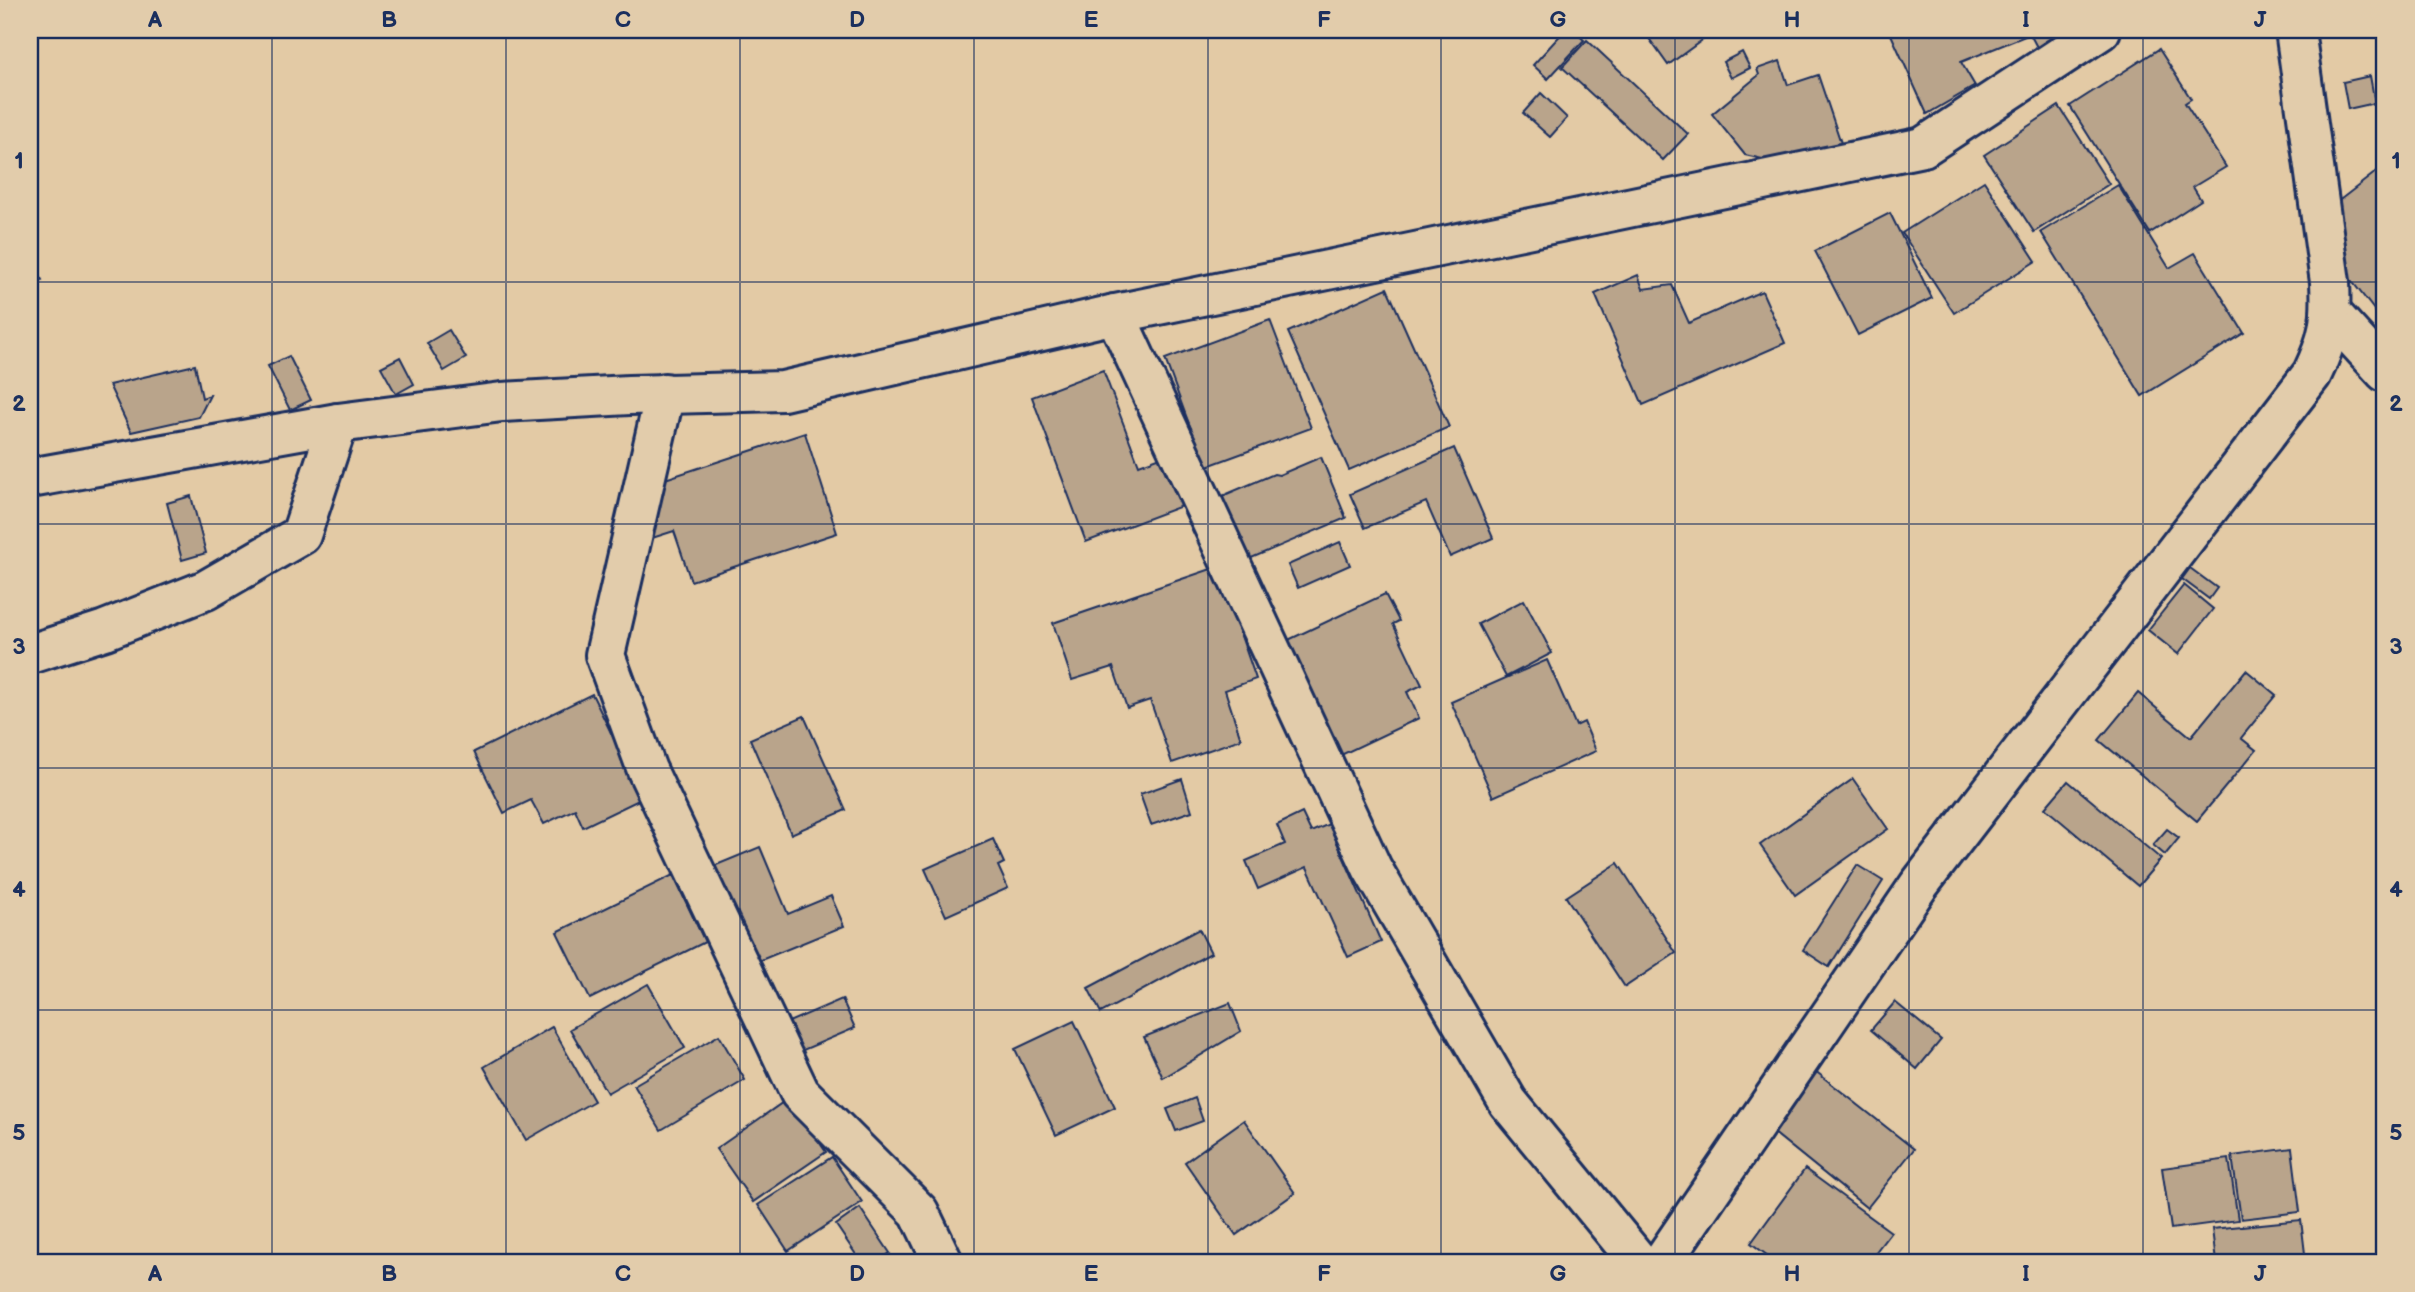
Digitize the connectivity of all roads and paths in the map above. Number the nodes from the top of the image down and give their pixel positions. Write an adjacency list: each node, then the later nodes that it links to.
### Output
1 (2101, 30): 3 (street)
2 (2295, 30): 4 (street)
3 (1115, 314): 6 (street); 11 (street)
4 (2332, 314): 5 (street); 12 (street)
5 (2385, 372)
6 (665, 393): 7 (street); 10 (street)
7 (338, 423): 8 (street); 9 (street)
8 (30, 478)
9 (30, 654)
10 (943, 1262)
11 (1639, 1262)
12 (1661, 1262)

